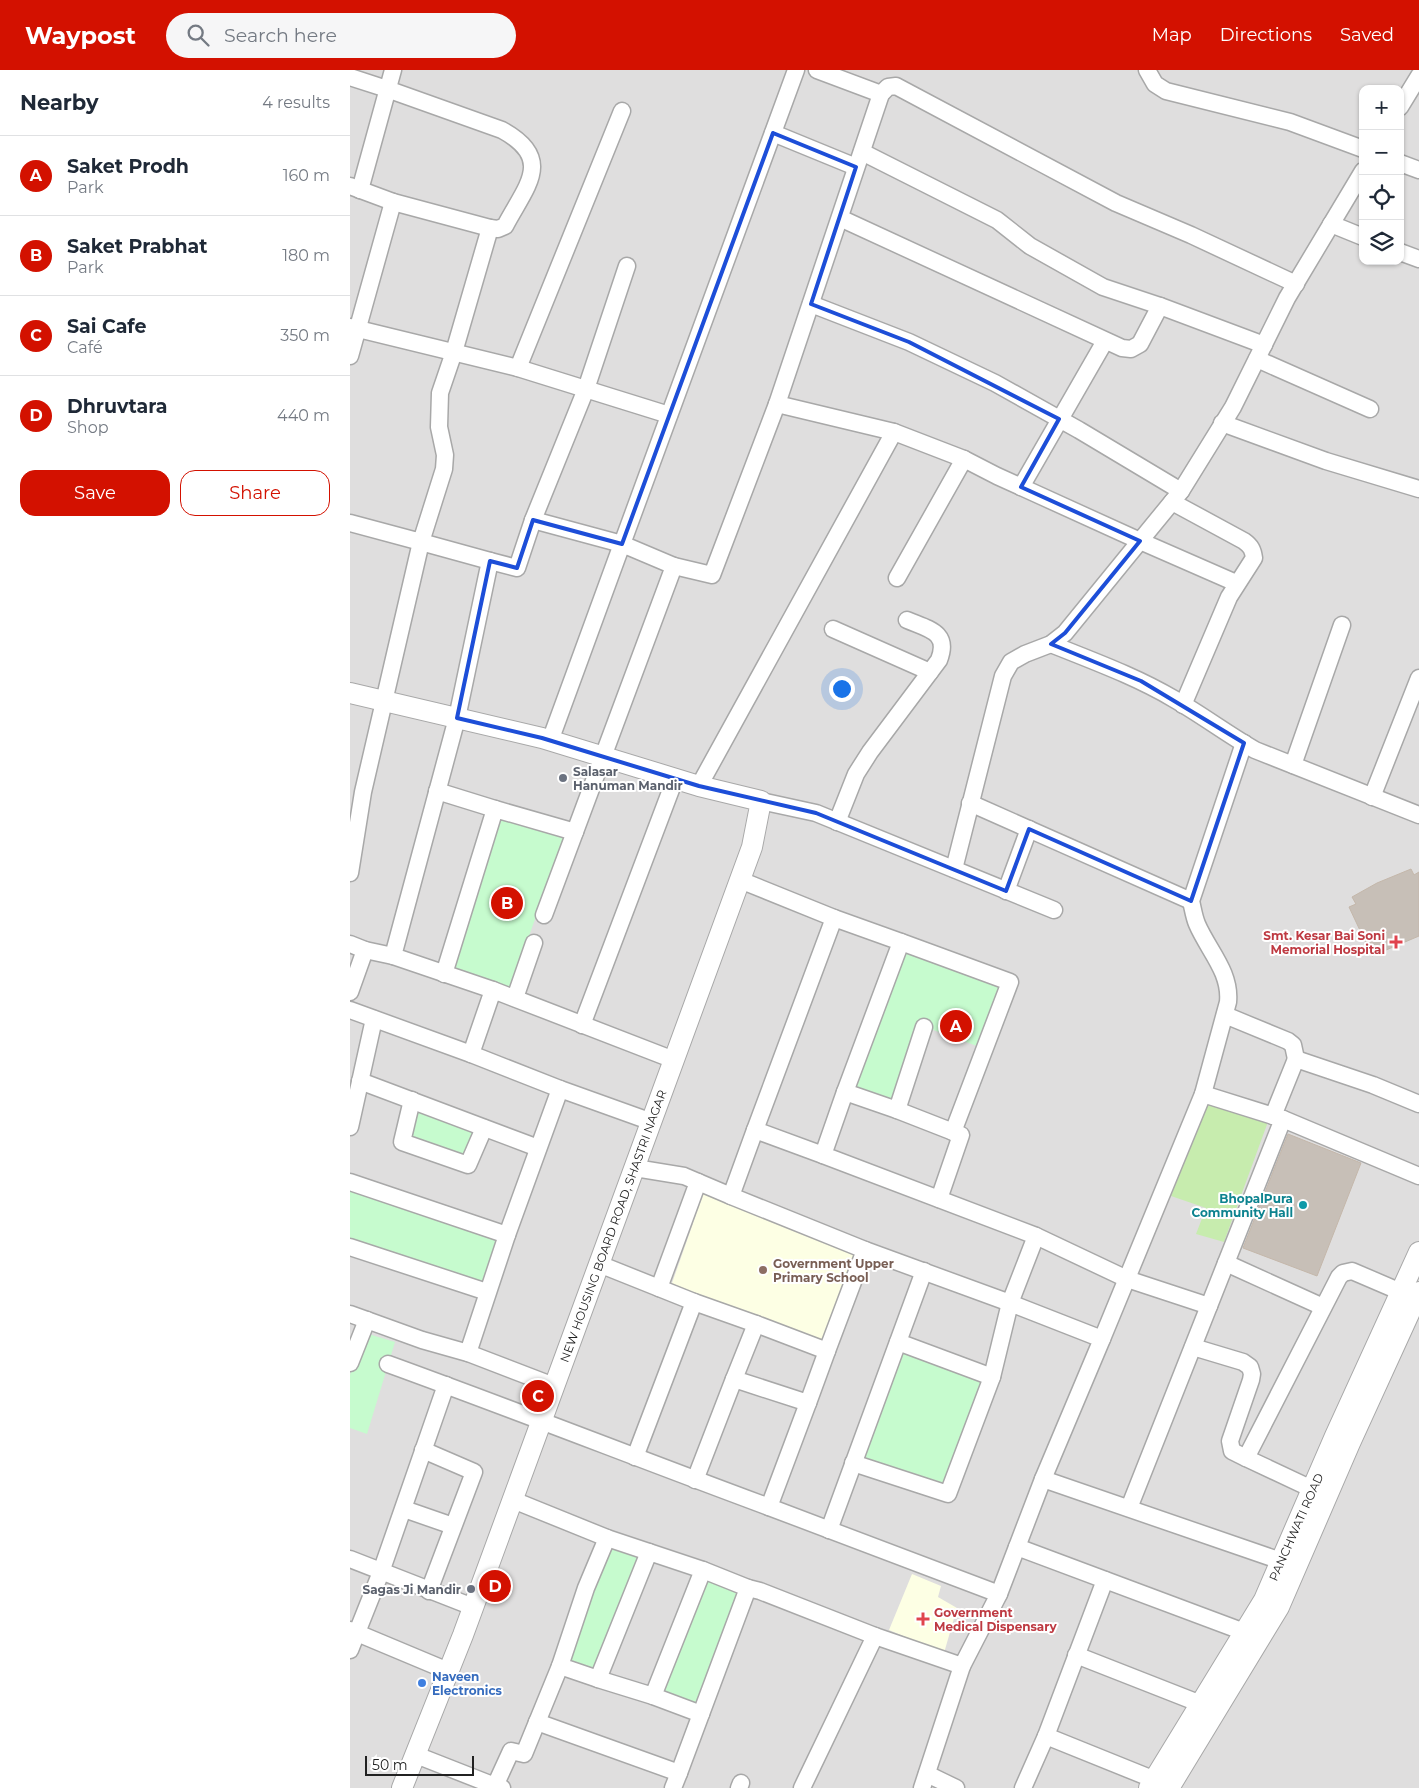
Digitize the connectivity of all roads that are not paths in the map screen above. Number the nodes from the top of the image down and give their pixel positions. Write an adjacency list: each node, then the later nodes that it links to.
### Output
1 (393, 70): 7 (street)
2 (796, 70): 11 (street)
3 (817, 70): 8 (street)
4 (1147, 70): 12 (street)
5 (350, 77): 7 (street)
6 (1418, 81): 9 (street)
7 (387, 88): 17 (street); 21 (street)
8 (881, 94): 13 (street); 26 (street)
9 (1404, 101)
10 (622, 111): 34 (street)
11 (773, 133): 13 (street); 38 (street)
12 (1359, 148)
13 (859, 159): 19 (street); 28 (street)
14 (1404, 164): 15 (street)
15 (1419, 170)
16 (1361, 175): 20 (street)
17 (353, 188): 18 (street)
18 (393, 202): 21 (street); 29 (street)
19 (840, 218): 27 (street); 30 (street)
20 (1331, 224): 22 (street); 26 (street)
21 (490, 228): 31 (street)
22 (1359, 235)
23 (1404, 253): 24 (street)
24 (1419, 259)
25 (627, 266): 35 (street)
26 (1296, 284): 32 (street)
27 (811, 304): 36 (street); 39 (street)
28 (1160, 306): 30 (street); 32 (street)
29 (354, 328): 31 (street); 33 (street)
30 (1105, 341): 39 (street)
31 (454, 352): 34 (street); 49 (street)
32 (1260, 352): 37 (street); 40 (street)
33 (350, 356)
34 (518, 368): 35 (street)
35 (586, 389): 38 (street); 46 (street)
36 (778, 404): 41 (street); 52 (street)
37 (1370, 409)
38 (669, 415): 50 (street)
39 (1059, 419): 43 (street); 45 (street)
40 (1222, 423): 44 (street); 45 (street)
41 (894, 432): 42 (street); 70 (street)
42 (964, 459): 43 (street); 53 (street)
43 (1021, 487): 48 (street)
44 (1419, 488)
45 (1176, 496): 48 (street); 54 (street)
46 (534, 520): 50 (street); 51 (street)
47 (350, 523): 49 (street)
48 (1140, 541): 54 (street); 58 (street)
49 (421, 542): 51 (street); 62 (street)
50 (622, 544): 52 (street); 65 (street)
51 (490, 561): 64 (street)
52 (674, 566): 67 (street)
53 (897, 578)
54 (1236, 583): 63 (street)
55 (907, 620): 59 (street)
56 (1342, 625): 68 (street)
57 (833, 629): 59 (street)
58 (1051, 644): 63 (street); 74 (street)
59 (930, 672): 77 (street)
60 (1419, 678): 72 (street)
61 (350, 693): 62 (street)
62 (384, 701): 64 (street); 80 (street)
63 (1183, 705): 66 (street)
64 (457, 718): 65 (street); 71 (street)
65 (550, 741): 67 (street)
66 (1244, 744): 68 (street); 84 (street)
67 (603, 757): 69 (street); 79 (street)
68 (1293, 765): 72 (street)
69 (675, 779): 70 (street); 99 (street)
70 (699, 786): 73 (street)
71 (437, 791): 75 (street); 91 (street)
72 (1372, 797): 76 (street)
73 (761, 801): 77 (street); 82 (street, NEW HOUSING BOARD ROAD, SHASTRI NAGAR)
74 (970, 803): 78 (street); 81 (street)
75 (495, 809): 79 (street); 92 (street)
76 (1419, 815)
77 (836, 822): 81 (street)
78 (1029, 829): 83 (street); 84 (street)
79 (575, 832): 86 (street)
80 (351, 867)
81 (954, 869): 83 (street)
82 (740, 880): 87 (street); 103 (street, NEW HOUSING BOARD ROAD, SHASTRI NAGAR)
83 (1006, 891): 85 (street)
84 (1191, 901): 97 (street)
85 (1054, 910)
86 (544, 915)
87 (834, 918): 89 (street); 115 (street)
88 (534, 942): 95 (street)
89 (901, 942): 106 (street); 116 (street)
90 (358, 947): 91 (street); 94 (street)
91 (393, 956): 92 (street)
92 (444, 974): 93 (street)
93 (493, 990): 95 (street); 101 (street)
94 (350, 992)
95 (515, 998): 99 (street)
96 (350, 1010): 98 (street)
97 (1225, 1015): 102 (street); 107 (street)
98 (374, 1019): 101 (street); 104 (street)
99 (582, 1025): 103 (street)
100 (924, 1027): 110 (street)
101 (471, 1054): 105 (street)
102 (1296, 1059): 109 (street); 111 (street)
103 (674, 1060): 112 (street, NEW HOUSING BOARD ROAD, SHASTRI NAGAR)
104 (360, 1081): 108 (street); 113 (street)
105 (560, 1089): 112 (street); 117 (street)
106 (845, 1092): 110 (street); 118 (street)
107 (1203, 1094): 111 (street); 133 (street)
108 (412, 1100): 114 (street); 114 (street)
109 (1419, 1104)
110 (897, 1110): 116 (street)
111 (1278, 1118): 120 (street); 130 (street)
112 (652, 1122): 119 (street, NEW HOUSING BOARD ROAD, SHASTRI NAGAR)
113 (350, 1128)
114 (484, 1128): 117 (street)
115 (755, 1130): 118 (street); 123 (street)
116 (953, 1132): 124 (street)
117 (538, 1148): 125 (street)
118 (823, 1155): 124 (street)
119 (635, 1168): 122 (street); 131 (street, NEW HOUSING BOARD ROAD, SHASTRI NAGAR)
120 (1419, 1176)
121 (350, 1182): 125 (street)
122 (698, 1182): 123 (street); 134 (street)
123 (731, 1196): 128 (street)
124 (939, 1199): 126 (street)
125 (507, 1236): 135 (street)
126 (1036, 1236): 133 (street); 138 (street)
127 (350, 1247): 135 (street)
128 (865, 1250): 132 (street); 147 (street)
129 (1419, 1252): 136 (street, PANCHWATI ROAD)
130 (1226, 1262): 139 (street); 140 (street)
131 (599, 1264): 134 (street); 154 (street, NEW HOUSING BOARD ROAD, SHASTRI NAGAR)
132 (924, 1271): 138 (street); 145 (street)
133 (1127, 1279): 139 (street); 144 (street)
134 (659, 1288): 137 (street)
135 (487, 1292): 148 (street)
136 (1410, 1292): 140 (street); 163 (street, PANCHWATI ROAD); 174 (street, PANCHWATI ROAD)
137 (694, 1302): 143 (street); 158 (street)
138 (1010, 1304): 144 (street); 151 (street)
139 (1209, 1306): 146 (street)
140 (1323, 1308): 159 (street)
141 (350, 1314): 142 (street)
142 (368, 1320): 148 (street); 149 (street)
143 (756, 1324): 147 (street); 152 (street)
144 (1102, 1339): 161 (street)
145 (898, 1342): 151 (street); 160 (street)
146 (1193, 1347): 159 (street); 166 (street)
147 (827, 1351): 155 (street)
148 (468, 1353): 154 (street)
149 (350, 1363)
150 (388, 1364): 153 (street)
151 (992, 1377): 160 (street)
152 (734, 1379): 155 (street); 162 (street)
153 (446, 1385): 156 (street); 157 (street)
154 (554, 1386): 156 (street, NEW HOUSING BOARD ROAD, SHASTRI NAGAR)
155 (808, 1403): 165 (street)
156 (542, 1420): 158 (street); 164 (street, NEW HOUSING BOARD ROAD, SHASTRI NAGAR)
157 (423, 1450): 167 (street); 168 (street)
158 (635, 1458): 162 (street)
159 (1246, 1458): 163 (street)
160 (853, 1463): 169 (street)
161 (1043, 1479): 166 (street); 171 (street)
162 (694, 1480): 165 (street)
163 (1312, 1489): 174 (street, PANCHWATI ROAD)
164 (512, 1500): 170 (street); 181 (street, NEW HOUSING BOARD ROAD, SHASTRI NAGAR)
165 (769, 1507): 169 (street)
166 (1129, 1508): 174 (street)
167 (404, 1509): 168 (street); 176 (street)
168 (453, 1526): 179 (street)
169 (828, 1530): 180 (street)
170 (607, 1538): 172 (street); 187 (street)
171 (1018, 1547): 177 (street); 180 (street)
172 (649, 1552): 175 (street); 190 (street)
173 (350, 1559): 176 (street)
174 (1288, 1565): 183 (street, PANCHWATI ROAD)
175 (703, 1570): 178 (street); 191 (street)
176 (381, 1572): 179 (street); 182 (street)
177 (1105, 1580): 183 (street); 186 (street)
178 (748, 1588): 184 (street); 193 (street)
179 (429, 1591): 181 (street)
180 (999, 1594): 188 (street)
181 (473, 1607): 189 (street, NEW HOUSING BOARD ROAD, SHASTRI NAGAR)
182 (354, 1631): 185 (street); 189 (street)
183 (1253, 1635): 192 (street, PANCHWATI ROAD); 199 (street, PANCHWATI ROAD)
184 (876, 1636): 188 (street); 203 (street)
185 (350, 1650)
186 (1076, 1655): 192 (street); 195 (street)
187 (560, 1666): 190 (street); 194 (street)
188 (962, 1666): 198 (street)
189 (448, 1671): 196 (street, NEW HOUSING BOARD ROAD, SHASTRI NAGAR)
190 (598, 1679): 191 (street)
191 (654, 1696): 193 (street)
192 (1201, 1704): 199 (street, PANCHWATI ROAD)
193 (701, 1714): 197 (street)
194 (537, 1722): 197 (street); 200 (street)
195 (1046, 1736): 199 (street); 205 (street)
196 (416, 1755): 200 (street); 201 (street, NEW HOUSING BOARD ROAD, SHASTRI NAGAR)
197 (679, 1772): 202 (street)
198 (924, 1781): 204 (street)
199 (1161, 1785)
200 (497, 1787)
201 (402, 1788)
202 (673, 1788)
203 (802, 1788)
204 (956, 1788)
205 (1023, 1788)

